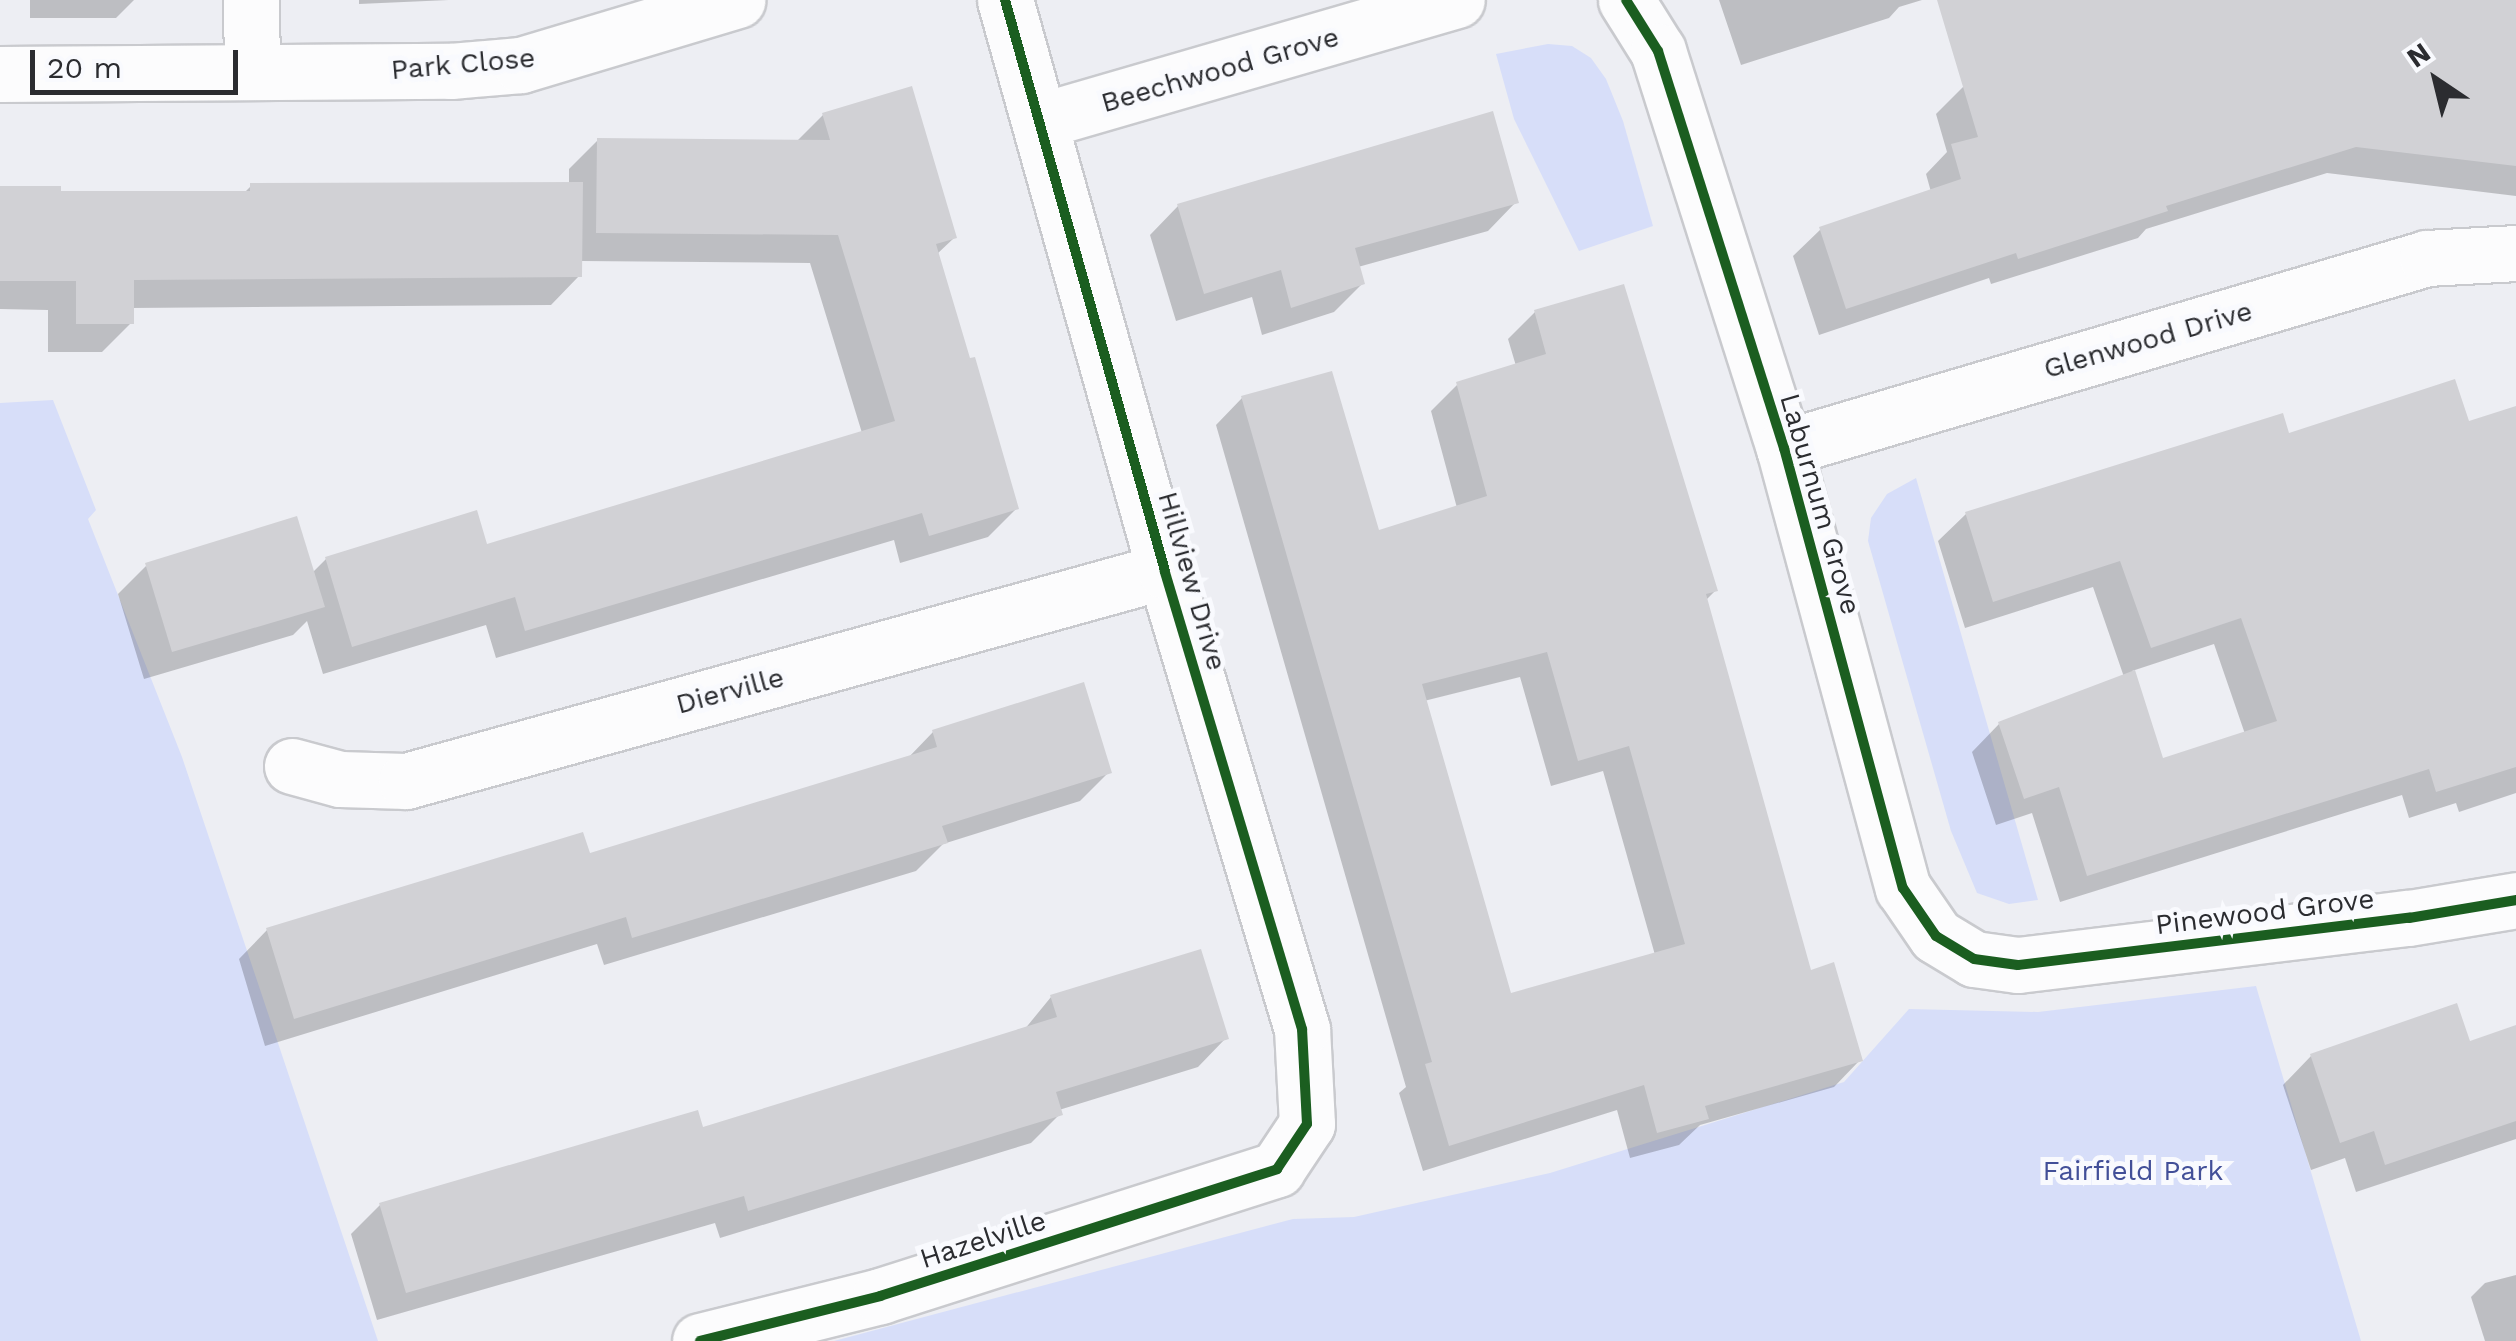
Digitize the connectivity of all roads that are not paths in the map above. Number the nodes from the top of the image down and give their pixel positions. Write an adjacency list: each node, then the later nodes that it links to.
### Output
1 (251, 0): 6 (street)
2 (737, 0): 6 (street, Park Close)
3 (1005, 0): 8 (street, Hillview Drive)
4 (1458, 0): 8 (street, Beechwood Grove)
5 (1626, 0): 10 (street, Laburnum Grove)
6 (252, 72): 7 (street, Park Close)
7 (0, 74)
8 (1040, 121): 11 (street, Hillview Drive)
9 (2516, 254): 10 (street, Glenwood Drive)
10 (1784, 448): 14 (street, Laburnum Grove)
11 (1165, 570): 12 (street, Dierville); 15 (street, Hillview Drive)
12 (292, 766)
13 (2516, 900): 14 (street, Pinewood Grove)
14 (2018, 964)
15 (1277, 1169): 16 (street, Hazelville)
16 (700, 1341)

